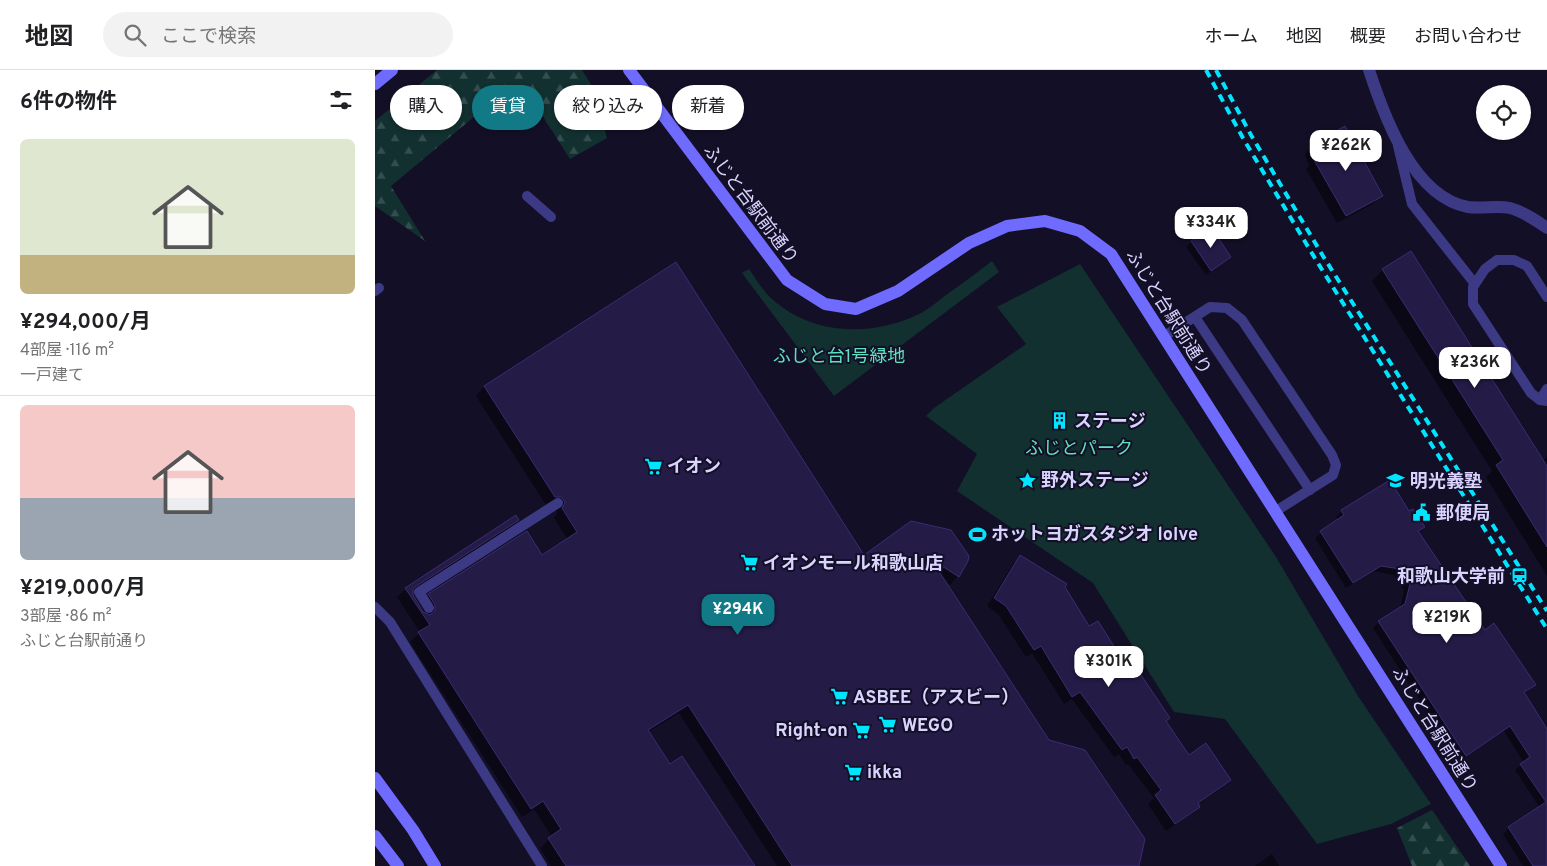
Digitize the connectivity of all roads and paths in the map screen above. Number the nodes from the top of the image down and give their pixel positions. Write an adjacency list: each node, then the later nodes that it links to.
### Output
1 (392, 70): 4 (street)
2 (629, 70): 12 (street, ふじと台駅前通り)
3 (1369, 70): 5 (street)
4 (375, 84)
5 (1396, 140): 8 (street); 9 (lane)
6 (527, 196): 7 (lane)
7 (551, 217)
8 (1547, 228)
9 (1475, 284): 10 (lane); 14 (lane)
10 (1547, 297)
11 (1195, 317): 12 (lane); 15 (lane); 15 (lane)
12 (1163, 337): 17 (street, ふじと台駅前通り)
13 (1547, 389): 14 (lane)
14 (1544, 401)
15 (1310, 490): 17 (lane)
16 (558, 503): 19 (lane)
17 (1276, 511): 25 (street, ふじと台駅前通り)
18 (375, 607): 24 (lane)
19 (429, 608)
20 (375, 778): 23 (street)
21 (375, 836): 22 (street)
22 (398, 866)
23 (435, 866)
24 (542, 866)
25 (1501, 866)

